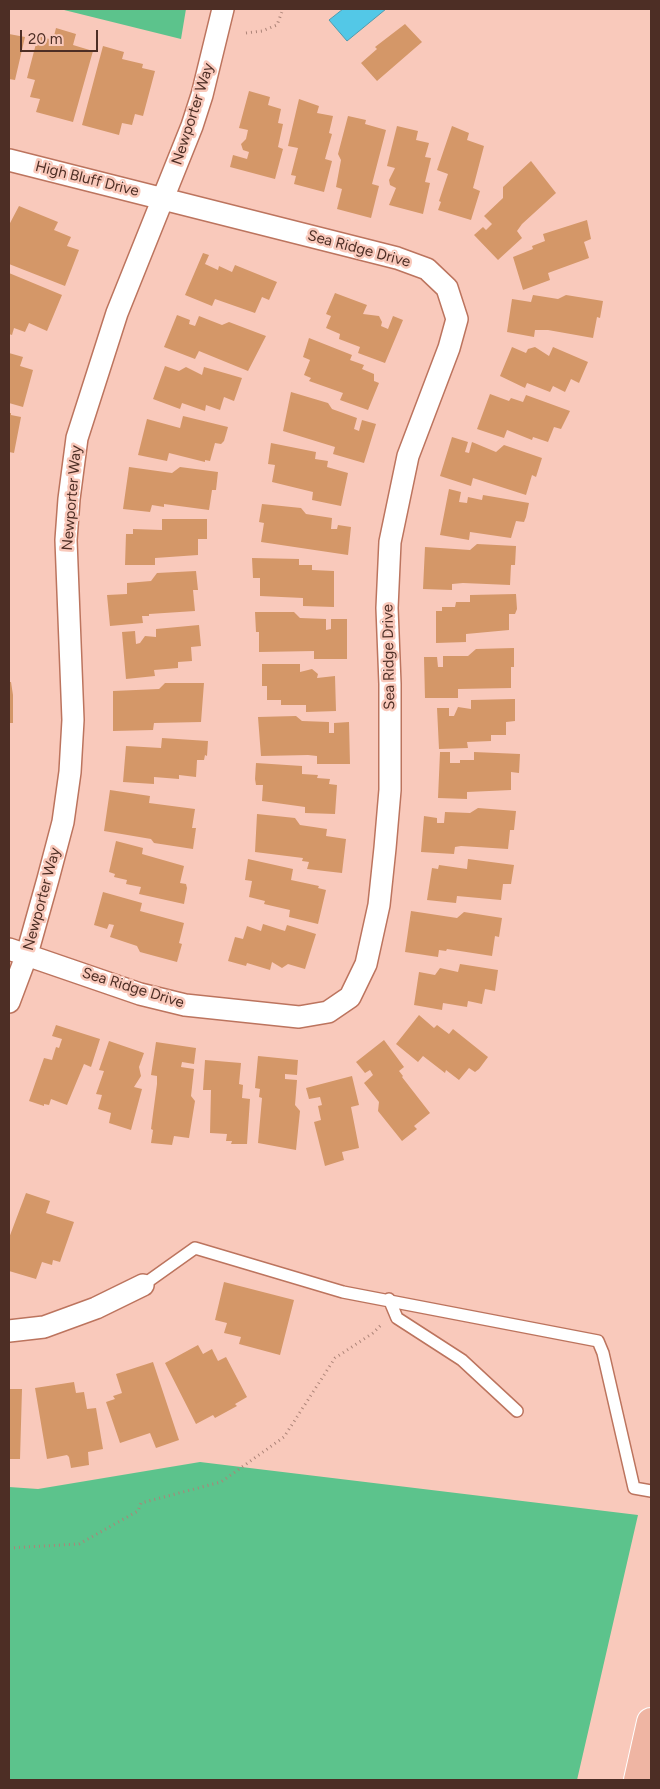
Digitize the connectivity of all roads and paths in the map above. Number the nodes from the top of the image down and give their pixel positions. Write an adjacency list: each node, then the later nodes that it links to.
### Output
1 (223, 9): 5 (street, Newporter Way)
2 (283, 9): 3 (path)
3 (246, 33)
4 (9, 160): 5 (street, High Bluff Drive)
5 (164, 199): 6 (street, Newporter Way); 6 (street, Sea Ridge Drive)
6 (18, 951): 7 (street, Newporter Way)
7 (9, 1002)
8 (143, 1285): 9 (lane); 10 (street)
9 (389, 1299): 11 (lane); 12 (lane); 13 (path)
10 (9, 1331)
11 (517, 1411)
12 (651, 1491)
13 (9, 1548)
14 (651, 1722): 15 (main road)
15 (638, 1780)

